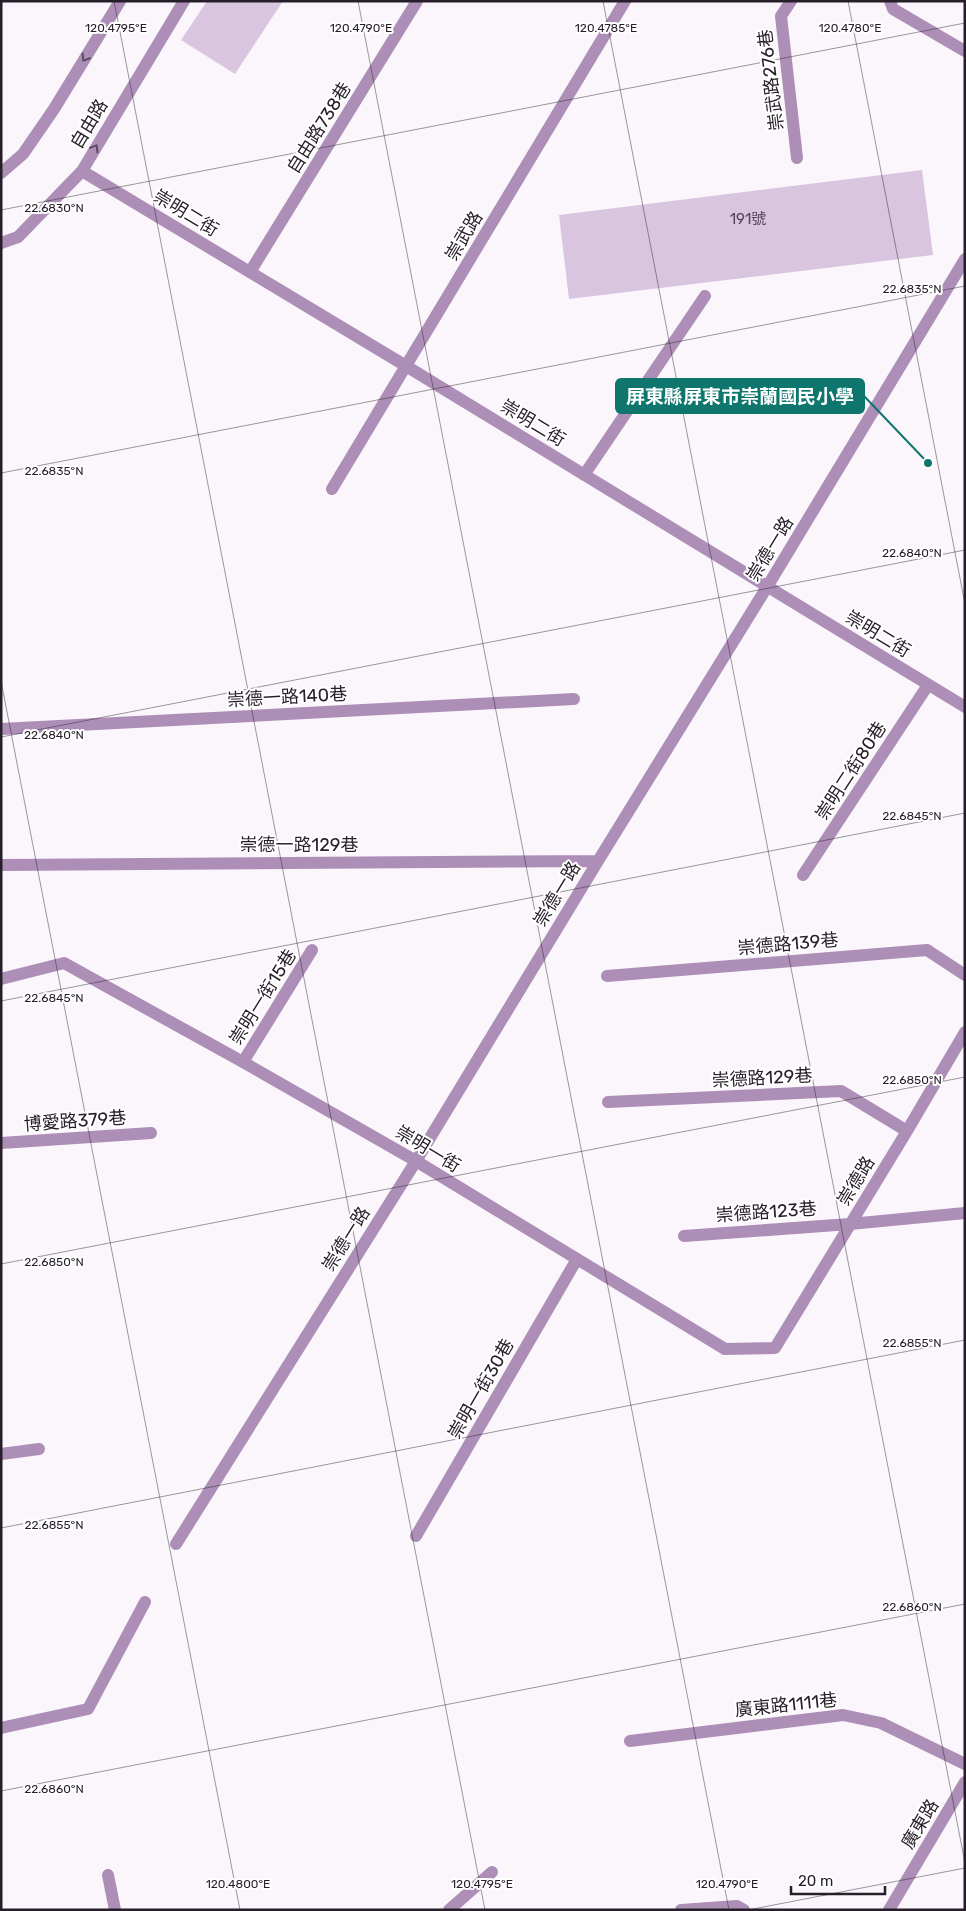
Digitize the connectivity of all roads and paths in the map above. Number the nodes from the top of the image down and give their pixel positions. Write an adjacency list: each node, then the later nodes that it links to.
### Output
1 (120, 1): 10 (street, one-way to 10)
2 (184, 1): 9 (street, 自由路, one-way to 2)
3 (417, 1): 13 (street, 自由路738巷)
4 (625, 1): 15 (street, 崇武路)
5 (791, 1): 8 (street, 崇武路276巷)
6 (890, 1): 7 (street)
7 (965, 51)
8 (797, 158)
9 (82, 170): 11 (street, 自由路); 13 (street, 崇明二街)
10 (1, 173)
11 (1, 243)
12 (965, 259): 18 (street, 崇德一路)
13 (250, 272): 15 (street, 崇明二街)
14 (705, 296): 16 (street)
15 (406, 366): 16 (street, 崇明二街); 17 (street, 崇武路)
16 (584, 475): 18 (street, 崇明二街)
17 (332, 489)
18 (767, 587): 19 (street, 崇明二街); 23 (street, 崇德一路)
19 (928, 685): 21 (street, 崇明二街); 25 (street, 崇明二街80巷)
20 (574, 699): 22 (street, 崇德一路140巷)
21 (965, 707)
22 (1, 729)
23 (598, 861): 24 (street, 崇德一路129巷); 36 (street, 崇德一路)
24 (1, 865)
25 (803, 875)
26 (312, 950): 31 (street, 崇明一街15巷)
27 (965, 975): 28 (street, 崇德路139巷)
28 (607, 976)
29 (1, 979): 31 (street, 崇明一街)
30 (965, 1032): 33 (street, 崇德路)
31 (243, 1062): 36 (street, 崇明一街)
32 (608, 1102): 33 (street, 崇德路129巷)
33 (907, 1131): 38 (street, 崇德路)
34 (151, 1133): 35 (street, 博愛路379巷)
35 (1, 1143)
36 (416, 1161): 40 (street, 崇明一街); 45 (street, 崇德一路)
37 (965, 1213): 38 (street, 崇德路123巷)
38 (850, 1224): 39 (street, 崇德路123巷); 41 (street, 崇德路)
39 (684, 1236)
40 (577, 1259): 41 (street, 崇明一街); 44 (street, 崇明一街30巷)
41 (775, 1348)
42 (39, 1449): 43 (street)
43 (1, 1454)
44 (416, 1536)
45 (176, 1544)
46 (145, 1602): 47 (street)
47 (1, 1728)
48 (630, 1741): 49 (street, 廣東路1111巷)
49 (965, 1764)
50 (965, 1782): 57 (street, 廣東路)
51 (492, 1872): 54 (street)
52 (108, 1875): 53 (street)
53 (115, 1910)
54 (449, 1910)
55 (681, 1910): 56 (street)
56 (744, 1910)
57 (889, 1910)

